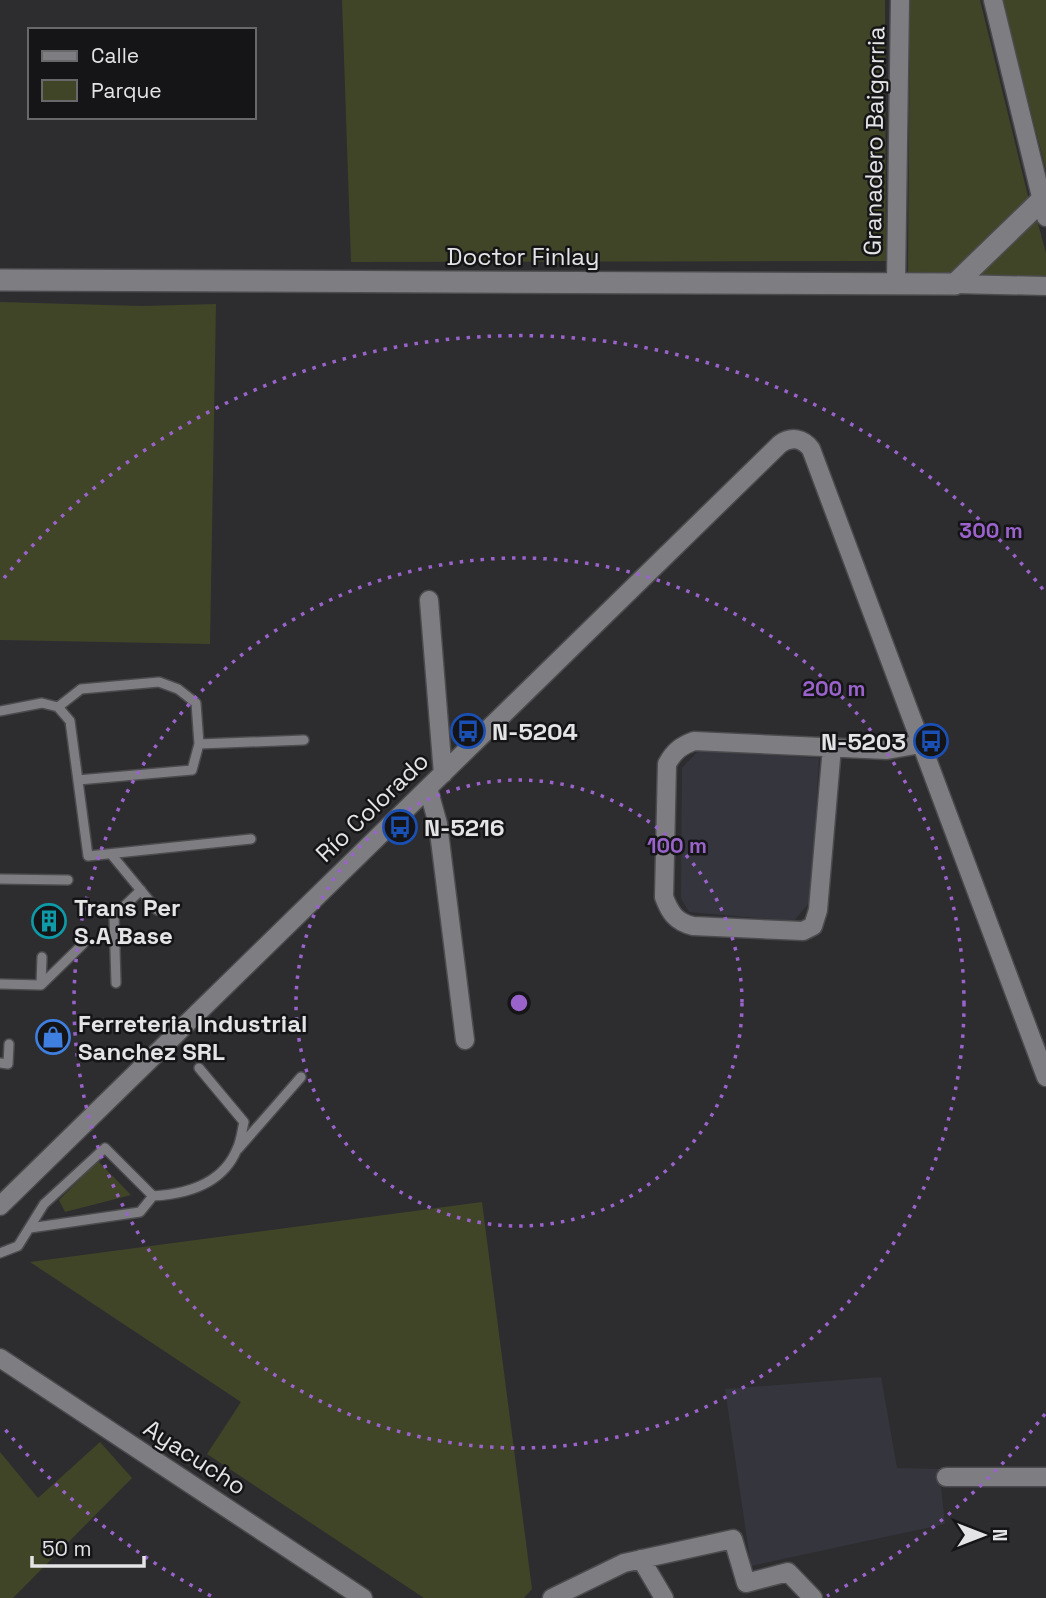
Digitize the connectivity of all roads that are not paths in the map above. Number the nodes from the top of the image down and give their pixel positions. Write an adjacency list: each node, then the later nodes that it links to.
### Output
1 (900, 0): 5 (street, Granadero Baigorria)
2 (993, 0): 3 (street)
3 (1045, 204): 6 (street)
4 (0, 280): 5 (street, Doctor Finlay)
5 (896, 283): 6 (street, Doctor Finlay)
6 (955, 284): 7 (street, Doctor Finlay)
7 (1046, 286)
8 (429, 600): 15 (street)
9 (58, 707): 10 (lane); 12 (lane); 16 (lane)
10 (0, 711)
11 (304, 740): 12 (lane)
12 (199, 744): 16 (lane)
13 (921, 744): 14 (street); 15 (street, Río Colorado); 29 (street)
14 (832, 747): 14 (street)
15 (443, 774): 17 (street, Río Colorado)
16 (78, 780): 19 (lane)
17 (428, 788): 30 (street); 38 (street, Río Colorado)
18 (251, 839): 19 (lane)
19 (111, 853): 22 (lane)
20 (0, 878): 21 (lane)
21 (68, 880)
22 (141, 890): 23 (lane); 26 (lane)
23 (157, 909)
24 (83, 944): 28 (lane)
25 (42, 957): 28 (lane)
26 (116, 982)
27 (0, 984): 28 (lane)
28 (40, 985)
29 (1038, 1032): 35 (street)
30 (465, 1040)
31 (9, 1044): 32 (lane)
32 (0, 1063)
33 (199, 1068): 36 (lane)
34 (301, 1077): 36 (lane)
35 (1046, 1077)
36 (237, 1150): 37 (lane)
37 (153, 1195): 39 (lane); 39 (lane)
38 (0, 1206)
39 (30, 1228): 40 (lane)
40 (0, 1253)
41 (0, 1358): 45 (street, Ayacucho)
42 (1046, 1476): 43 (street)
43 (946, 1477)
44 (641, 1559): 46 (street); 47 (street); 48 (street)
45 (363, 1598)
46 (552, 1598)
47 (664, 1598)
48 (813, 1598)

